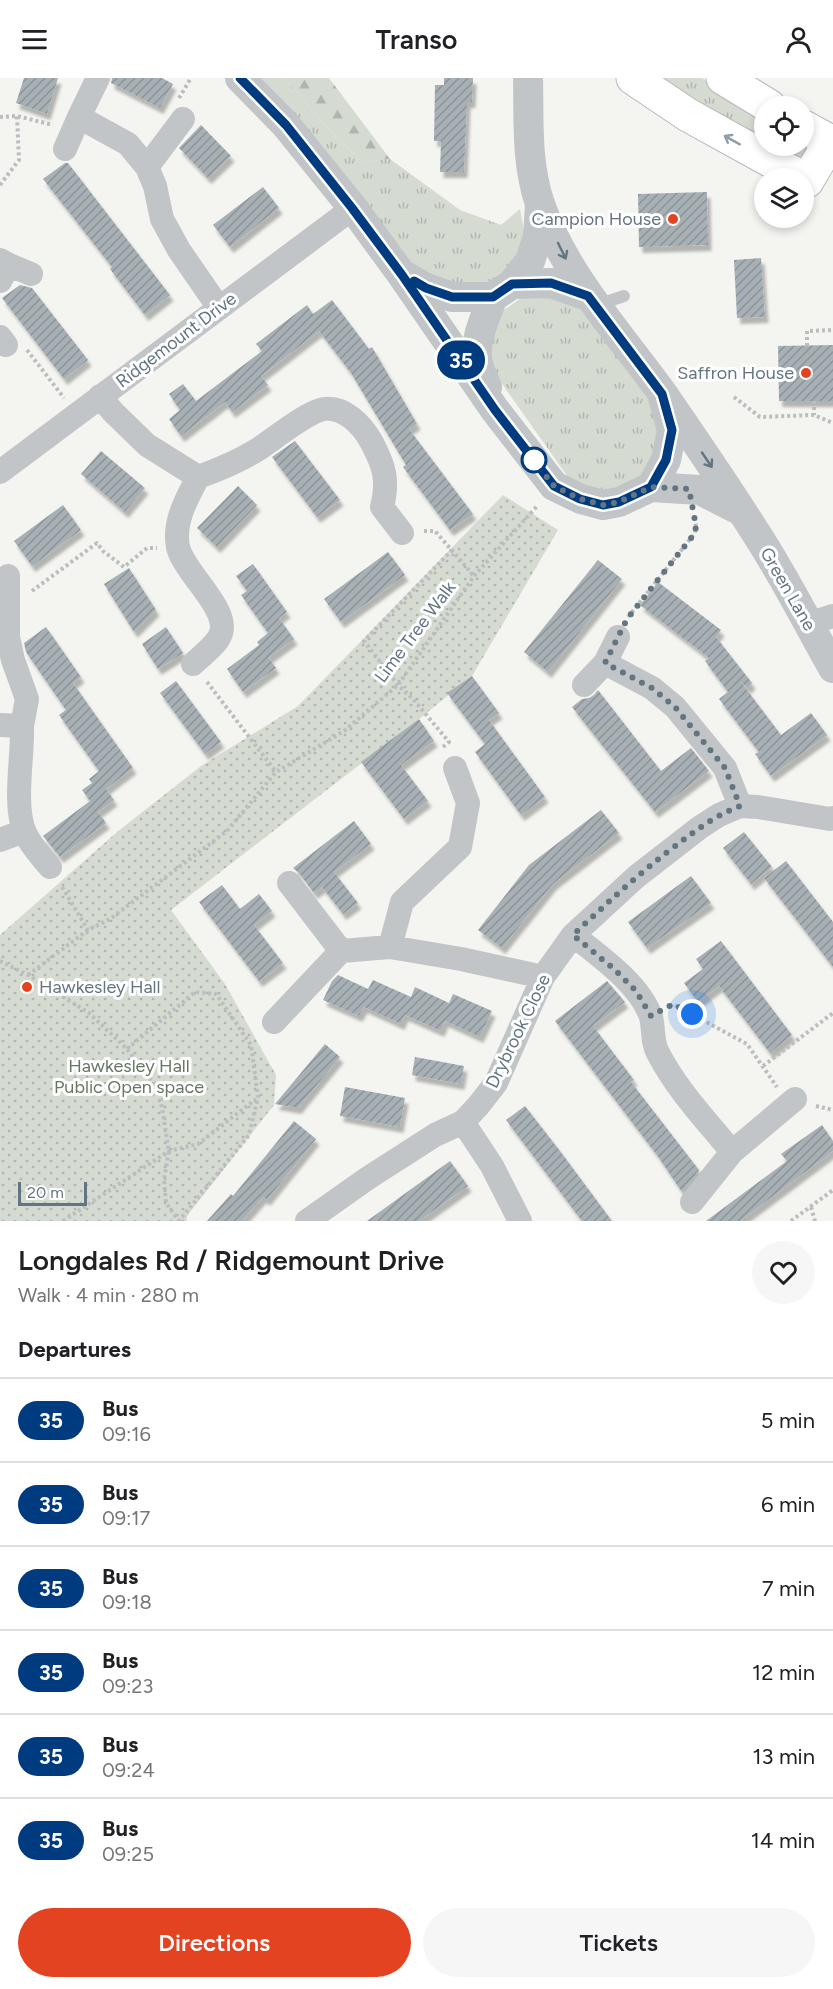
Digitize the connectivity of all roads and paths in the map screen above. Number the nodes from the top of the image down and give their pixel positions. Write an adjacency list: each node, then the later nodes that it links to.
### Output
1 (98, 78): 10 (street)
2 (240, 78): 17 (street)
3 (633, 78): 13 (highway, one-way to 3)
4 (723, 78): 6 (highway)
5 (534, 86): 16 (street)
6 (754, 97)
7 (0, 117): 8 (path)
8 (17, 117): 10 (path); 15 (path)
9 (183, 119): 12 (street)
10 (73, 132): 12 (street)
11 (822, 137): 14 (highway)
12 (147, 167): 22 (street)
13 (782, 168)
14 (814, 171)
15 (0, 185)
16 (540, 204): 19 (street); 21 (street, Green Lane, one-way to 21)
17 (352, 208): 18 (street); 22 (street, Ridgemount Drive)
18 (402, 275): 19 (street); 30 (street)
19 (503, 291): 21 (street); 30 (street)
20 (624, 296): 21 (lane)
21 (592, 301): 26 (street, Green Lane)
22 (219, 308): 27 (street, Ridgemount Drive)
23 (833, 330): 25 (path)
24 (3, 341): 31 (path)
25 (807, 346)
26 (662, 394): 37 (street); 39 (street, Green Lane, one-way to 39)
27 (100, 396): 31 (street, Ridgemount Drive); 35 (street)
28 (734, 397): 32 (path)
29 (814, 401): 32 (path)
30 (495, 410): 36 (street)
31 (76, 414): 34 (street, Ridgemount Drive)
32 (814, 416): 33 (path)
33 (833, 423)
34 (0, 472)
35 (198, 477): 40 (street); 41 (street)
36 (554, 486): 37 (street); 44 (path, Lime Tree Walk)
37 (651, 487): 38 (street, Green Lane)
38 (689, 489): 39 (street, Green Lane); 47 (path)
39 (741, 512): 46 (street, Green Lane)
40 (402, 533): 42 (path)
41 (178, 547): 45 (path); 49 (street)
42 (452, 550): 44 (path); 51 (path)
43 (8, 576): 45 (street)
44 (474, 576): 51 (path, Lime Tree Walk)
45 (8, 609): 53 (street)
46 (820, 620): 50 (street, Green Lane)
47 (618, 637): 48 (street)
48 (605, 663): 52 (street); 56 (street)
49 (193, 664): 55 (path)
50 (833, 668)
51 (398, 685): 54 (path); 55 (path, Lime Tree Walk)
52 (584, 685)
53 (11, 726): 58 (street)
54 (455, 768): 64 (street)
55 (276, 772): 62 (path, Lime Tree Walk)
56 (740, 806): 57 (street); 63 (street, Drybrook Close)
57 (832, 820)
58 (24, 831): 59 (street); 60 (street)
59 (0, 840)
60 (50, 867): 62 (path)
61 (289, 883): 65 (street)
62 (88, 930): 67 (path, Lime Tree Walk)
63 (573, 935): 68 (street, Drybrook Close); 70 (street)
64 (390, 946): 65 (street); 68 (street)
65 (341, 951): 71 (street)
66 (0, 961): 67 (path)
67 (28, 975): 72 (path)
68 (543, 977): 76 (street, Drybrook Close)
69 (833, 1013): 73 (path)
70 (651, 1016): 73 (path); 78 (street)
71 (274, 1022)
72 (127, 1049): 74 (path); 77 (path)
73 (763, 1066): 75 (path)
74 (258, 1097): 77 (path); 83 (path)
75 (793, 1102): 78 (street)
76 (463, 1122): 84 (street, Drybrook Close); 85 (street)
77 (169, 1151): 82 (path); 83 (path)
78 (732, 1152): 80 (street)
79 (833, 1190): 81 (path)
80 (692, 1202)
81 (811, 1207): 86 (path); 87 (path)
82 (63, 1221)
83 (179, 1221)
84 (307, 1221)
85 (520, 1221)
86 (791, 1221)
87 (815, 1221)

